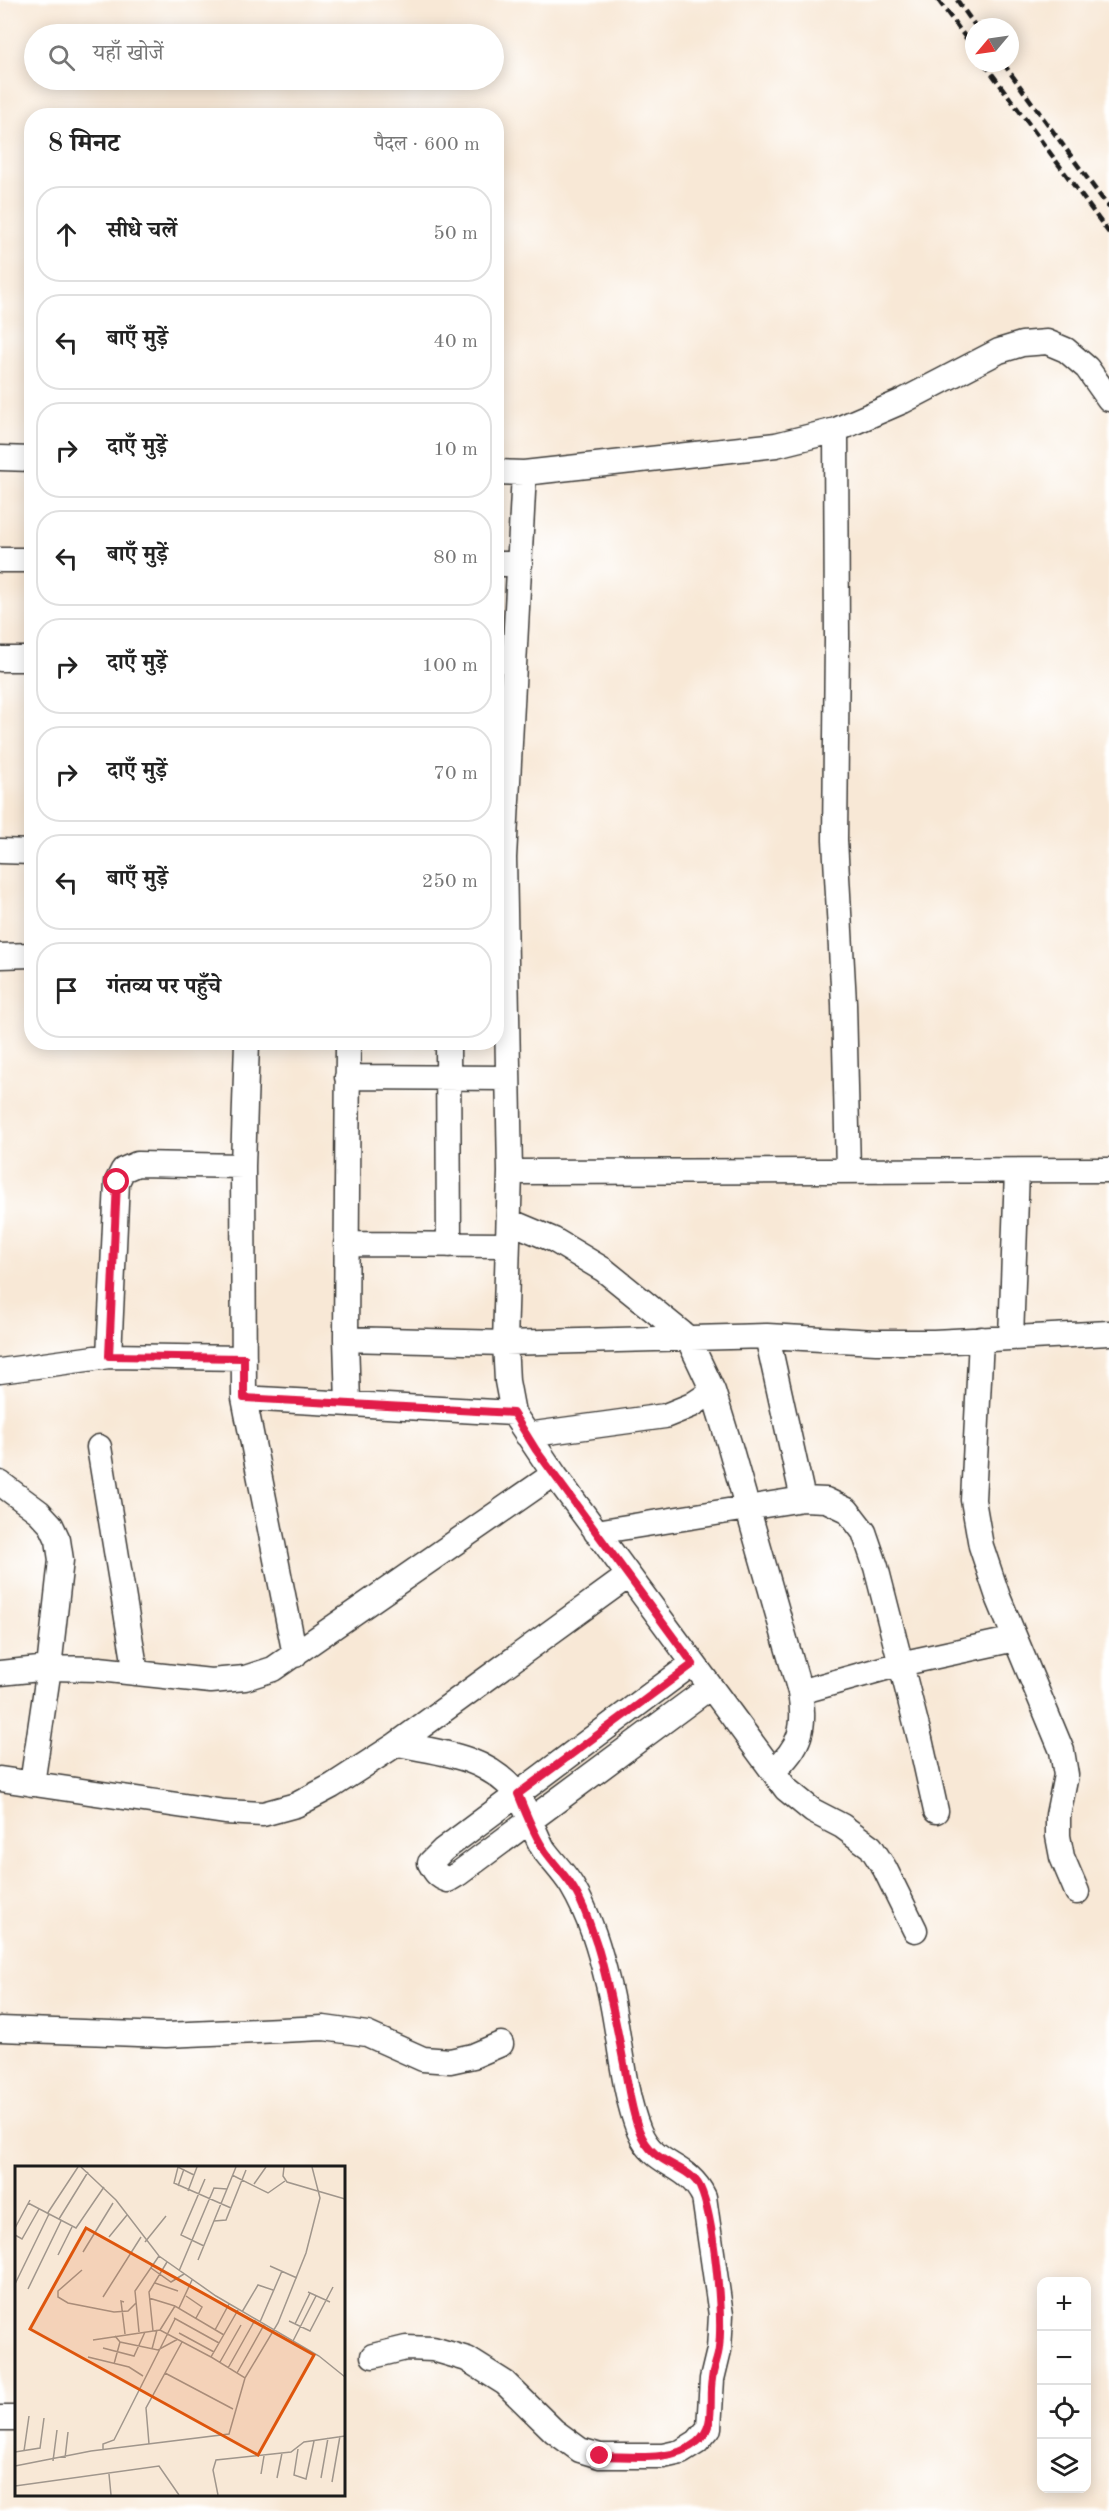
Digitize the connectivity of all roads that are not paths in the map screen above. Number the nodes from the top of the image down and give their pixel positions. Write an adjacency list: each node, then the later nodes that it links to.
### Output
1 (1109, 399): 2 (street)
2 (836, 430): 6 (street); 27 (street)
3 (0, 458): 4 (street)
4 (24, 459)
5 (504, 472): 6 (street)
6 (524, 473): 9 (street)
7 (0, 560): 8 (street)
8 (24, 560)
9 (508, 564): 12 (street)
10 (24, 658): 11 (street)
11 (0, 659)
12 (506, 662): 13 (street)
13 (504, 710)
14 (0, 851): 15 (street)
15 (24, 852)
16 (0, 956): 17 (street)
17 (24, 956)
18 (504, 968): 24 (street)
19 (247, 1050): 25 (street)
20 (348, 1050): 23 (street)
21 (448, 1050): 22 (street)
22 (448, 1076): 23 (street); 24 (street); 32 (street)
23 (347, 1077): 31 (street)
24 (508, 1078): 28 (street)
25 (243, 1166): 41 (street); 42 (street)
26 (1109, 1170): 29 (street)
27 (848, 1171): 28 (street); 29 (street)
28 (510, 1172): 30 (street)
29 (1017, 1172): 37 (street)
30 (509, 1221): 33 (street); 36 (street)
31 (346, 1244): 32 (street); 38 (street)
32 (449, 1245): 33 (street)
33 (507, 1245): 40 (street)
34 (1109, 1333): 37 (street)
35 (767, 1336): 36 (street); 39 (street); 52 (street)
36 (688, 1338): 40 (street); 44 (street)
37 (1011, 1338): 39 (street)
38 (346, 1339): 40 (street); 46 (street)
39 (981, 1339): 56 (street)
40 (505, 1343): 47 (street)
41 (109, 1356): 42 (street); 43 (street)
42 (244, 1358): 45 (street)
43 (0, 1371)
44 (712, 1391): 48 (street); 53 (street)
45 (244, 1398): 46 (street); 57 (street)
46 (348, 1404): 47 (street)
47 (513, 1413): 48 (street)
48 (527, 1436): 50 (street)
49 (99, 1447): 62 (street)
50 (554, 1474): 54 (street); 57 (street)
51 (0, 1483): 60 (street)
52 (803, 1499): 53 (street); 59 (street)
53 (746, 1506): 54 (street); 64 (street)
54 (596, 1532): 55 (street)
55 (628, 1576): 58 (street); 65 (street)
56 (1015, 1639): 59 (street); 72 (street)
57 (295, 1655): 62 (street)
58 (693, 1664): 63 (street); 69 (street)
59 (900, 1664): 64 (street); 70 (street)
60 (49, 1668): 61 (street); 62 (street); 68 (street)
61 (0, 1673)
62 (136, 1673)
63 (711, 1687): 66 (street); 71 (street)
64 (800, 1692): 66 (street)
65 (397, 1744): 68 (street); 69 (street)
66 (772, 1771): 73 (street)
67 (0, 1779): 68 (street)
68 (32, 1784)
69 (518, 1794): 71 (street); 71 (street)
70 (936, 1811)
71 (529, 1821): 76 (street)
72 (1077, 1892)
73 (915, 1930)
74 (0, 2029): 75 (street)
75 (501, 2044)
76 (373, 2356)

